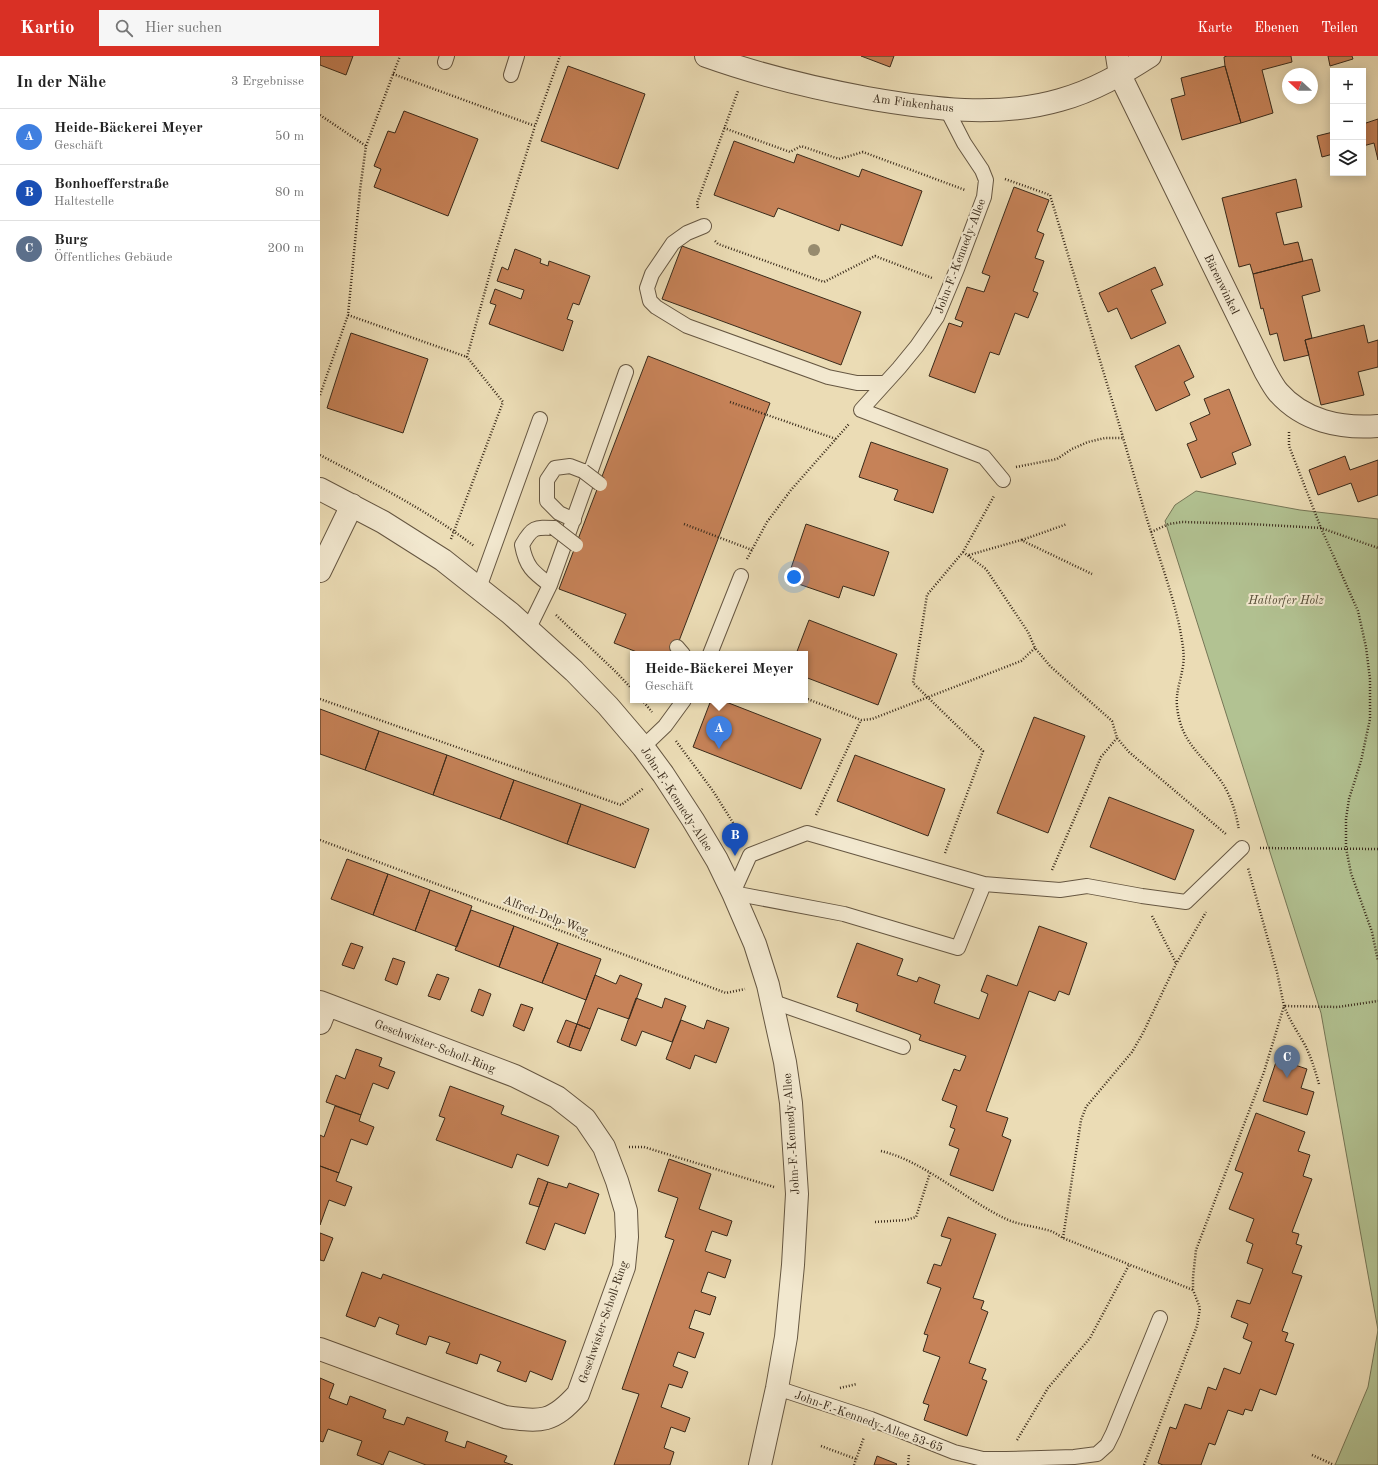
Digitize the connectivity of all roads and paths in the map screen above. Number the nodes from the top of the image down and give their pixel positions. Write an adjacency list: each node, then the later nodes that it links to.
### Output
1 (400, 56): 8 (path)
2 (518, 56): 9 (lane)
3 (560, 56): 12 (path)
4 (706, 56): 7 (street, Am Finkenhaus)
5 (1150, 56): 6 (street)
6 (1119, 66): 10 (street, Am Finkenhaus); 25 (street, Bärenwinkel)
7 (746, 69): 10 (street, Am Finkenhaus); 13 (path)
8 (394, 74): 12 (path); 14 (path)
9 (511, 74)
10 (946, 108): 15 (lane, John-F.-Kennedy-Allee)
11 (320, 115): 14 (path)
12 (535, 126): 20 (path)
13 (724, 128): 16 (path); 17 (path)
14 (366, 146): 19 (path)
15 (982, 170): 16 (lane, John-F.-Kennedy-Allee); 29 (path)
16 (984, 197): 18 (lane, John-F.-Kennedy-Allee)
17 (704, 226): 18 (path); 22 (lane)
18 (951, 286): 22 (lane, John-F.-Kennedy-Allee)
19 (348, 315): 20 (path); 23 (path)
20 (467, 357): 46 (path)
21 (626, 372): 35 (lane)
22 (884, 383): 26 (lane, John-F.-Kennedy-Allee)
23 (320, 395)
24 (730, 402): 30 (path)
25 (1290, 404): 28 (street, Bärenwinkel); 38 (path)
26 (861, 410): 30 (path); 31 (lane)
27 (540, 419): 51 (lane)
28 (1378, 426)
29 (1123, 438): 31 (path); 39 (path)
30 (836, 439): 43 (path)
31 (1003, 480): 44 (path)
32 (600, 484): 35 (lane, bridge)
33 (320, 489): 34 (street, John-F.-Kennedy-Allee)
34 (352, 505): 46 (street, John-F.-Kennedy-Allee); 47 (street)
35 (574, 520): 50 (lane)
36 (684, 524): 43 (path)
37 (1067, 524): 40 (path)
38 (1320, 528): 39 (path); 42 (path); 66 (path)
39 (1151, 532): 65 (path)
40 (1021, 540): 45 (path); 48 (path)
41 (576, 545): 50 (lane, bridge)
42 (1378, 548)
43 (752, 550): 49 (path)
44 (963, 552): 45 (path); 55 (path)
45 (969, 556): 53 (path)
46 (443, 560): 51 (street, John-F.-Kennedy-Allee)
47 (320, 571)
48 (1092, 574)
49 (741, 576): 54 (lane)
50 (550, 585): 52 (lane)
51 (479, 588): 52 (street, John-F.-Kennedy-Allee)
52 (528, 630): 61 (street, John-F.-Kennedy-Allee)
53 (1035, 648): 55 (path); 60 (path)
54 (711, 651)
55 (929, 697): 59 (path); 68 (path)
56 (320, 698): 62 (path)
57 (808, 699): 59 (path)
58 (682, 703): 61 (lane)
59 (861, 720): 63 (path)
60 (1117, 738): 65 (path); 70 (path)
61 (643, 747): 62 (street, John-F.-Kennedy-Allee)
62 (663, 774): 71 (street, John-F.-Kennedy-Allee)
63 (807, 833): 68 (lane); 71 (lane)
64 (320, 840): 76 (path, Alfred-Delp-Weg)
65 (1242, 848): 66 (path); 72 (lane); 78 (path)
66 (1346, 848): 67 (path); 74 (path)
67 (1378, 849)
68 (939, 870): 69 (lane)
69 (984, 884): 70 (lane); 71 (lane)
70 (1044, 889): 72 (lane)
71 (733, 892): 76 (street, John-F.-Kennedy-Allee)
72 (1142, 896): 75 (path)
73 (1207, 909): 75 (path)
74 (1378, 961)
75 (1176, 964): 87 (path)
76 (770, 993): 80 (lane); 85 (street, John-F.-Kennedy-Allee)
77 (1378, 1001): 78 (path)
78 (1284, 1006): 81 (path); 89 (path)
79 (322, 1010): 82 (street, Geschwister-Scholl-Ring)
80 (903, 1046)
81 (1319, 1084)
82 (604, 1147): 85 (path); 91 (street, Geschwister-Scholl-Ring)
83 (881, 1150): 84 (path)
84 (930, 1173): 86 (path); 87 (path)
85 (797, 1194): 92 (street, John-F.-Kennedy-Allee)
86 (875, 1222)
87 (1063, 1238): 88 (path)
88 (1129, 1265): 89 (path); 97 (path)
89 (1192, 1290): 100 (path)
90 (1160, 1318): 97 (lane, John-F.-Kennedy-Allee 53-65)
91 (320, 1349)
92 (776, 1388): 93 (lane, John-F.-Kennedy-Allee 53-65); 98 (street, John-F.-Kennedy-Allee)
93 (871, 1419): 96 (path); 97 (lane, John-F.-Kennedy-Allee 53-65)
94 (821, 1446): 96 (path)
95 (1312, 1455): 101 (path)
96 (856, 1459): 99 (path)
97 (1006, 1459)
98 (760, 1465)
99 (854, 1465)
100 (1144, 1465)
101 (1334, 1465)

